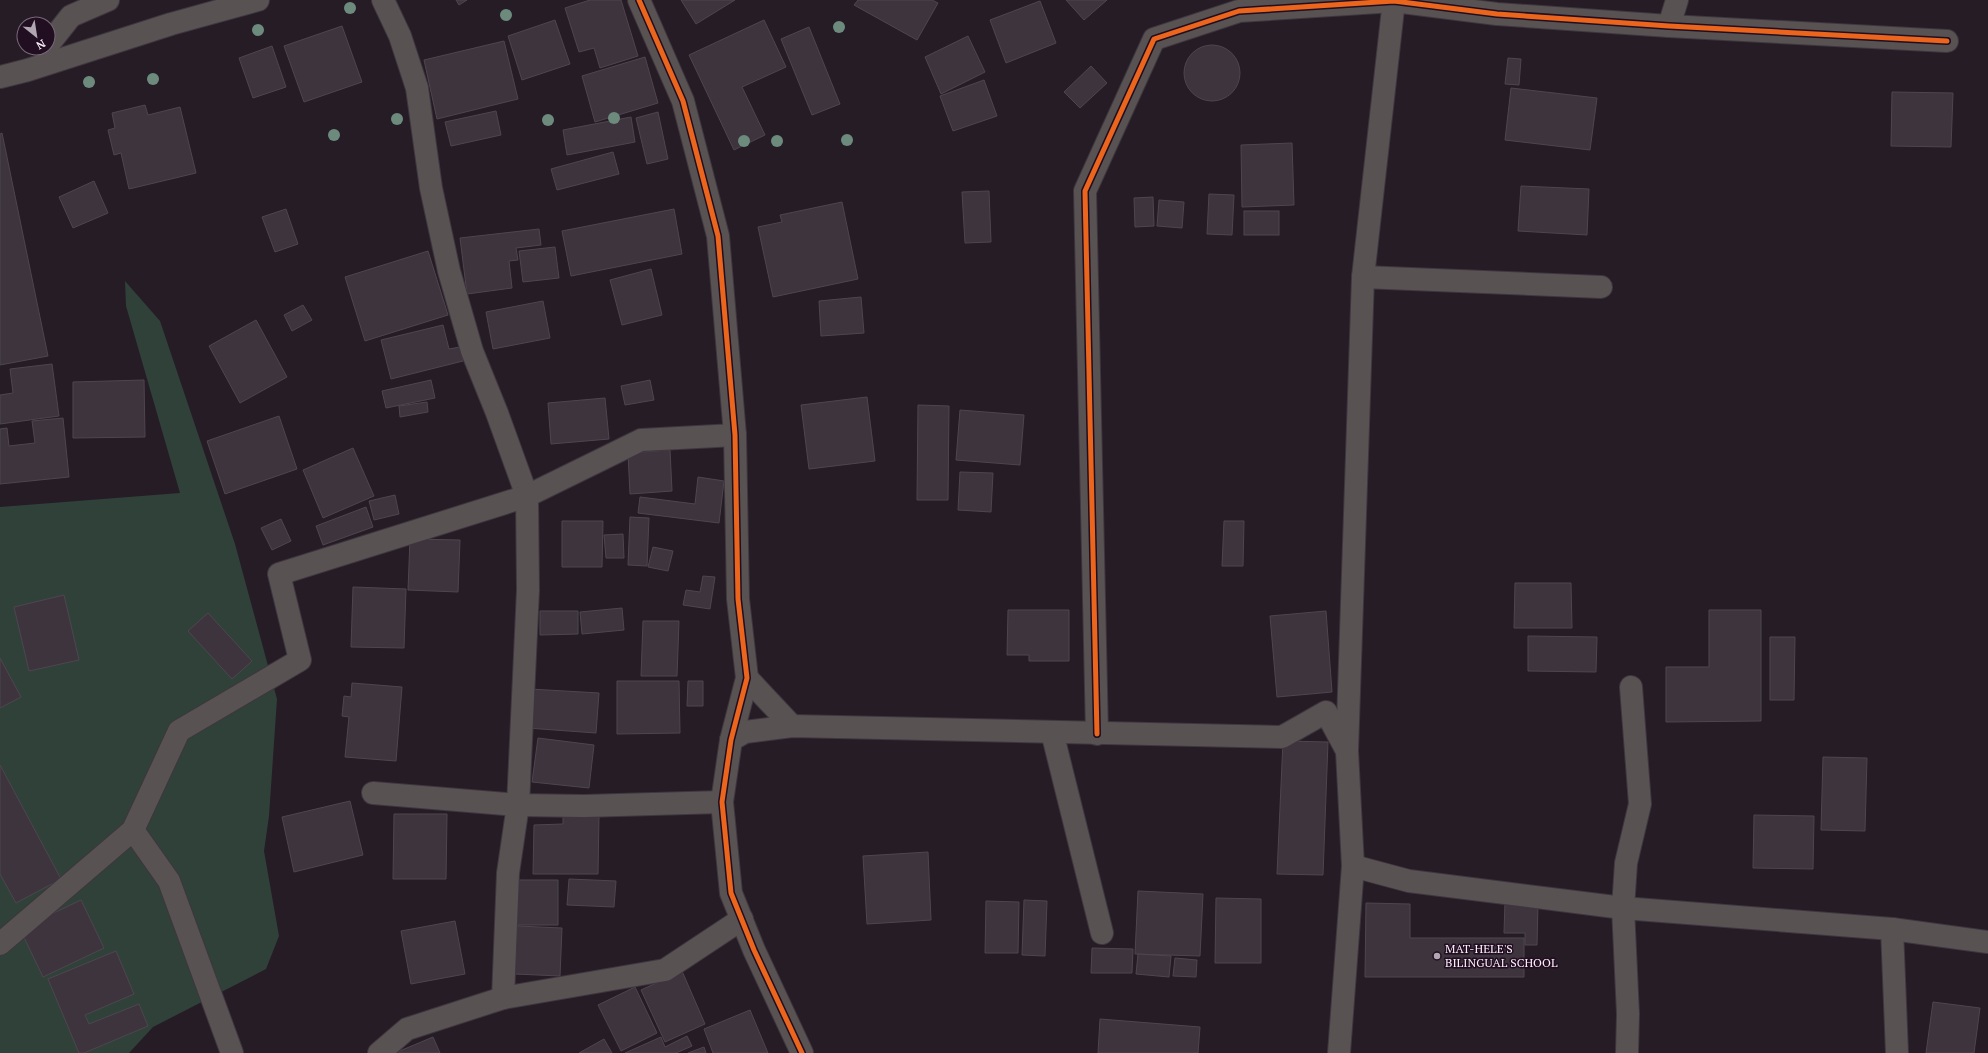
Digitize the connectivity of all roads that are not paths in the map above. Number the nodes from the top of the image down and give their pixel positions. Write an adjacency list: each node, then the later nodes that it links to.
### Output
1 (108, 0): 8 (street)
2 (258, 0): 11 (street)
3 (383, 0): 16 (street)
4 (639, 0): 15 (street)
5 (1678, 0): 7 (street)
6 (1394, 1): 7 (street); 13 (street); 21 (street)
7 (1669, 26): 9 (street)
8 (56, 35)
9 (1947, 41)
10 (39, 56): 11 (street)
11 (28, 70): 12 (street)
12 (0, 77)
13 (1363, 277): 14 (street); 23 (street)
14 (1601, 287)
15 (735, 435): 16 (street); 17 (street)
16 (527, 496): 26 (street); 27 (street)
17 (747, 678): 19 (street); 22 (street)
18 (1631, 687): 29 (street)
19 (792, 726): 20 (street); 22 (street)
20 (1052, 732): 21 (street); 32 (street)
21 (1097, 734): 23 (street)
22 (730, 740): 25 (street)
23 (1347, 751): 28 (street)
24 (373, 793): 26 (street)
25 (722, 802): 26 (street); 30 (street)
26 (518, 805): 35 (street)
27 (133, 830): 34 (street); 36 (street)
28 (1353, 866): 29 (street); 39 (street)
29 (1623, 908): 31 (street); 40 (street)
30 (742, 919): 35 (street); 38 (street)
31 (1892, 929): 33 (street); 41 (street)
32 (1102, 934)
33 (1988, 942)
34 (0, 944)
35 (503, 998): 37 (street)
36 (232, 1053)
37 (379, 1053)
38 (802, 1053)
39 (1339, 1053)
40 (1626, 1053)
41 (1897, 1053)

